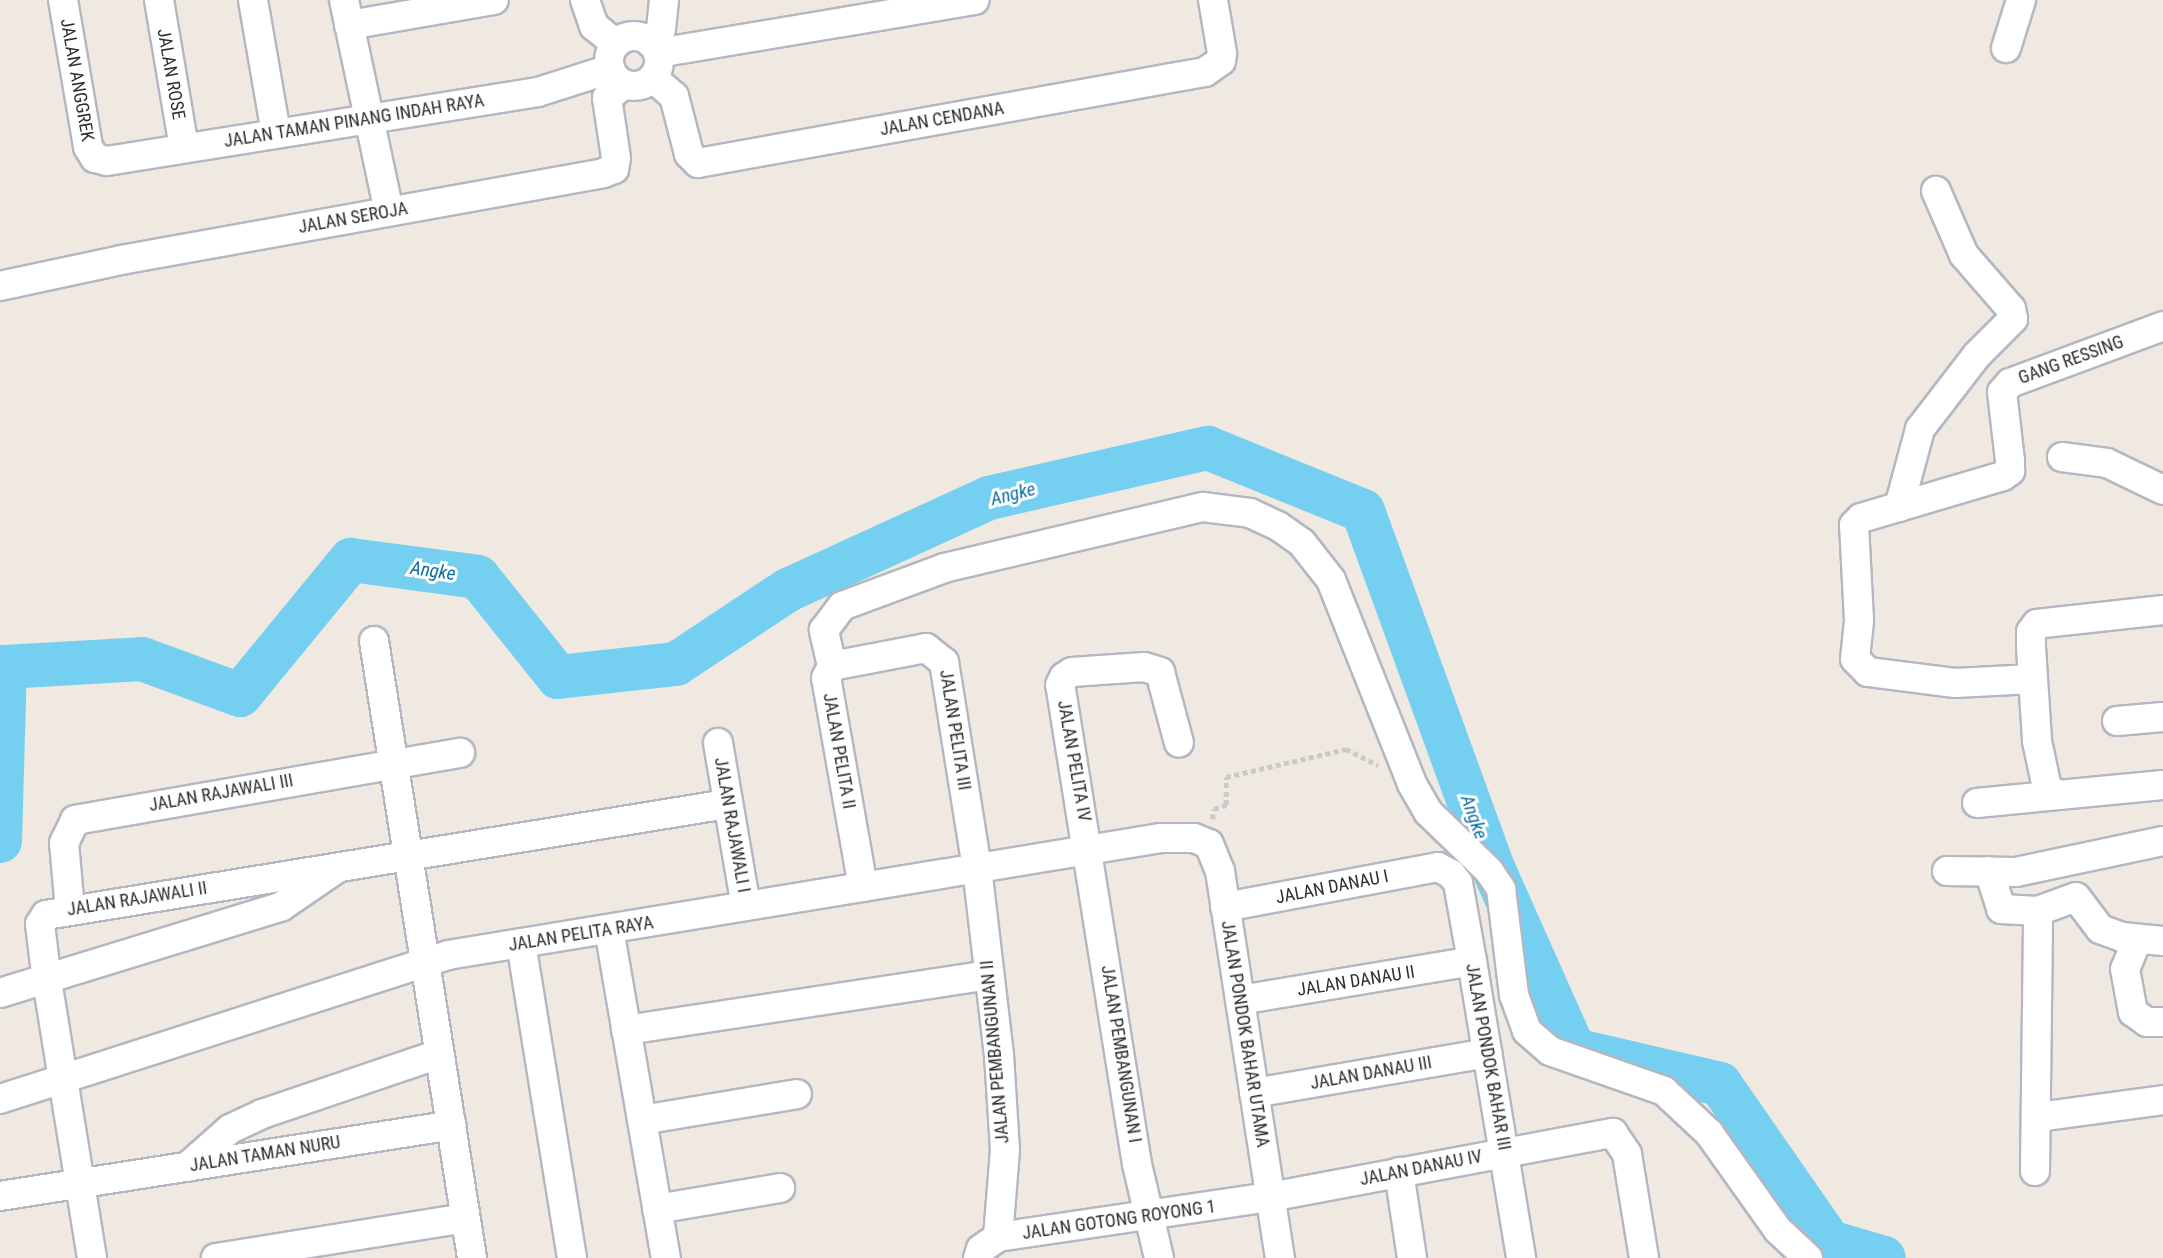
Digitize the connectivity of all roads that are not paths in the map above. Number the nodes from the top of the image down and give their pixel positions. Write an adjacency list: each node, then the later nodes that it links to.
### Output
1 (63, 0): 17 (street, JALAN ANGGREK)
2 (159, 0): 16 (street, JALAN ROSE)
3 (253, 0): 15 (street)
4 (494, 0): 10 (street)
5 (585, 0): 13 (street)
6 (664, 0): 12 (street)
7 (975, 0): 12 (street)
8 (1213, 0): 12 (street, JALAN CENDANA)
9 (2021, 0): 11 (street)
10 (346, 13): 14 (street)
11 (2006, 48)
12 (654, 58): 13 (street); 13 (street)
13 (617, 66): 14 (street, JALAN TAMAN PINANG INDAH RAYA); 19 (street, JALAN SEROJA)
14 (370, 117): 15 (street, JALAN TAMAN PINANG INDAH RAYA); 19 (street)
15 (276, 132): 16 (street, JALAN TAMAN PINANG INDAH RAYA)
16 (184, 148): 17 (street, JALAN TAMAN PINANG INDAH RAYA)
17 (94, 158)
18 (1936, 191): 24 (street)
19 (389, 211): 20 (street, JALAN SEROJA)
20 (0, 286)
21 (2163, 326): 24 (street, GANG RESSING)
22 (2062, 457): 23 (street)
23 (2163, 490)
24 (1902, 506): 28 (street)
25 (2163, 610): 28 (street)
26 (374, 641): 34 (street)
27 (832, 666): 45 (street, JALAN PELITA III); 48 (street, JALAN PELITA II); 99 (street, JALAN PELITA II)
28 (2032, 680): 36 (street)
29 (2163, 717): 30 (street)
30 (2117, 721)
31 (718, 743): 38 (street, JALAN RAJAWALI I)
32 (1179, 743): 40 (street, JALAN PELITA IV)
33 (460, 753): 34 (street, JALAN RAJAWALI III)
34 (393, 764): 41 (street); 51 (street, JALAN RAJAWALI III)
35 (2163, 785): 36 (street)
36 (2059, 795): 37 (street)
37 (1977, 803)
38 (727, 804): 41 (street, JALAN RAJAWALI II); 49 (street, JALAN RAJAWALI I)
39 (2163, 841): 47 (street)
40 (1089, 850): 42 (street, JALAN PELITA RAYA); 45 (street, JALAN PELITA RAYA); 85 (street, JALAN PEMBANGUNAN I)
41 (408, 855): 43 (street, JALAN RAJAWALI II); 57 (street)
42 (1216, 855): 50 (street, JALAN PONDOK BAHAR UTAMA)
43 (341, 865): 51 (street, JALAN RAJAWALI II); 59 (street)
44 (1438, 867): 50 (street, JALAN DANAU I); 56 (street, JALAN PONDOK BAHAR III)
45 (977, 868): 48 (street, JALAN PELITA RAYA); 58 (street, JALAN PEMBANGUNAN II)
46 (1947, 871): 47 (street)
47 (1989, 871): 52 (street)
48 (863, 887): 49 (street, JALAN PELITA RAYA)
49 (746, 906): 53 (street, JALAN PELITA RAYA)
50 (1225, 907): 61 (street, JALAN PONDOK BAHAR UTAMA)
51 (70, 910): 59 (street, JALAN RAJAWALI II)
52 (2038, 911): 54 (street); 72 (street)
53 (609, 929): 55 (street, JALAN PELITA RAYA); 63 (street)
54 (2150, 940): 62 (street)
55 (521, 943): 57 (street, JALAN PELITA RAYA); 91 (street)
56 (1472, 961): 61 (street, JALAN DANAU II); 64 (street, JALAN PONDOK BAHAR III)
57 (425, 962): 65 (street); 66 (street, JALAN PELITA RAYA)
58 (988, 975): 63 (street); 87 (street, JALAN PEMBANGUNAN II)
59 (47, 981): 60 (street); 66 (street, JALAN RAJAWALI II)
60 (0, 993)
61 (1240, 1000): 67 (street, JALAN PONDOK BAHAR UTAMA)
62 (2163, 1021)
63 (626, 1030): 73 (street)
64 (1488, 1053): 67 (street, JALAN DANAU III); 75 (street, JALAN PONDOK BAHAR III)
65 (439, 1055): 71 (street); 74 (street)
66 (63, 1080): 69 (street, JALAN PELITA RAYA); 80 (street, JALAN RAJAWALI II)
67 (1254, 1093): 83 (street, JALAN PONDOK BAHAR UTAMA)
68 (797, 1094): 73 (street)
69 (0, 1098)
70 (2163, 1100): 72 (street)
71 (262, 1114): 76 (street); 77 (street)
72 (2038, 1117): 78 (street)
73 (642, 1120): 84 (street)
74 (451, 1125): 76 (street, JALAN TAMAN NURU); 86 (street)
75 (1504, 1152): 79 (street, JALAN DANAU IV); 97 (street, JALAN PONDOK BAHAR III); 98 (street, JALAN DANAU IV)
76 (273, 1153): 77 (street, JALAN TAMAN NURU)
77 (187, 1167): 80 (street, JALAN TAMAN NURU)
78 (2035, 1171)
79 (1399, 1172): 83 (street, JALAN DANAU IV); 96 (street)
80 (80, 1184): 82 (street, JALAN TAMAN NURU); 88 (street, JALAN RAJAWALI II)
81 (780, 1188): 84 (street)
82 (0, 1196)
83 (1270, 1197): 85 (street, JALAN GOTONG ROYONG 1); 95 (street, JALAN PONDOK BAHAR UTAMA)
84 (657, 1209): 92 (street)
85 (1149, 1217): 87 (street, JALAN GOTONG ROYONG 1); 94 (street, JALAN PEMBANGUNAN I)
86 (466, 1218): 89 (street); 90 (street)
87 (998, 1237): 93 (street, JALAN GOTONG ROYONG 1)
88 (92, 1258)
89 (216, 1258)
90 (472, 1258)
91 (572, 1258)
92 (666, 1258)
93 (978, 1258)
94 (1159, 1258)
95 (1280, 1258)
96 (1412, 1258)
97 (1521, 1258)
98 (1644, 1258)
99 (1808, 1258)

